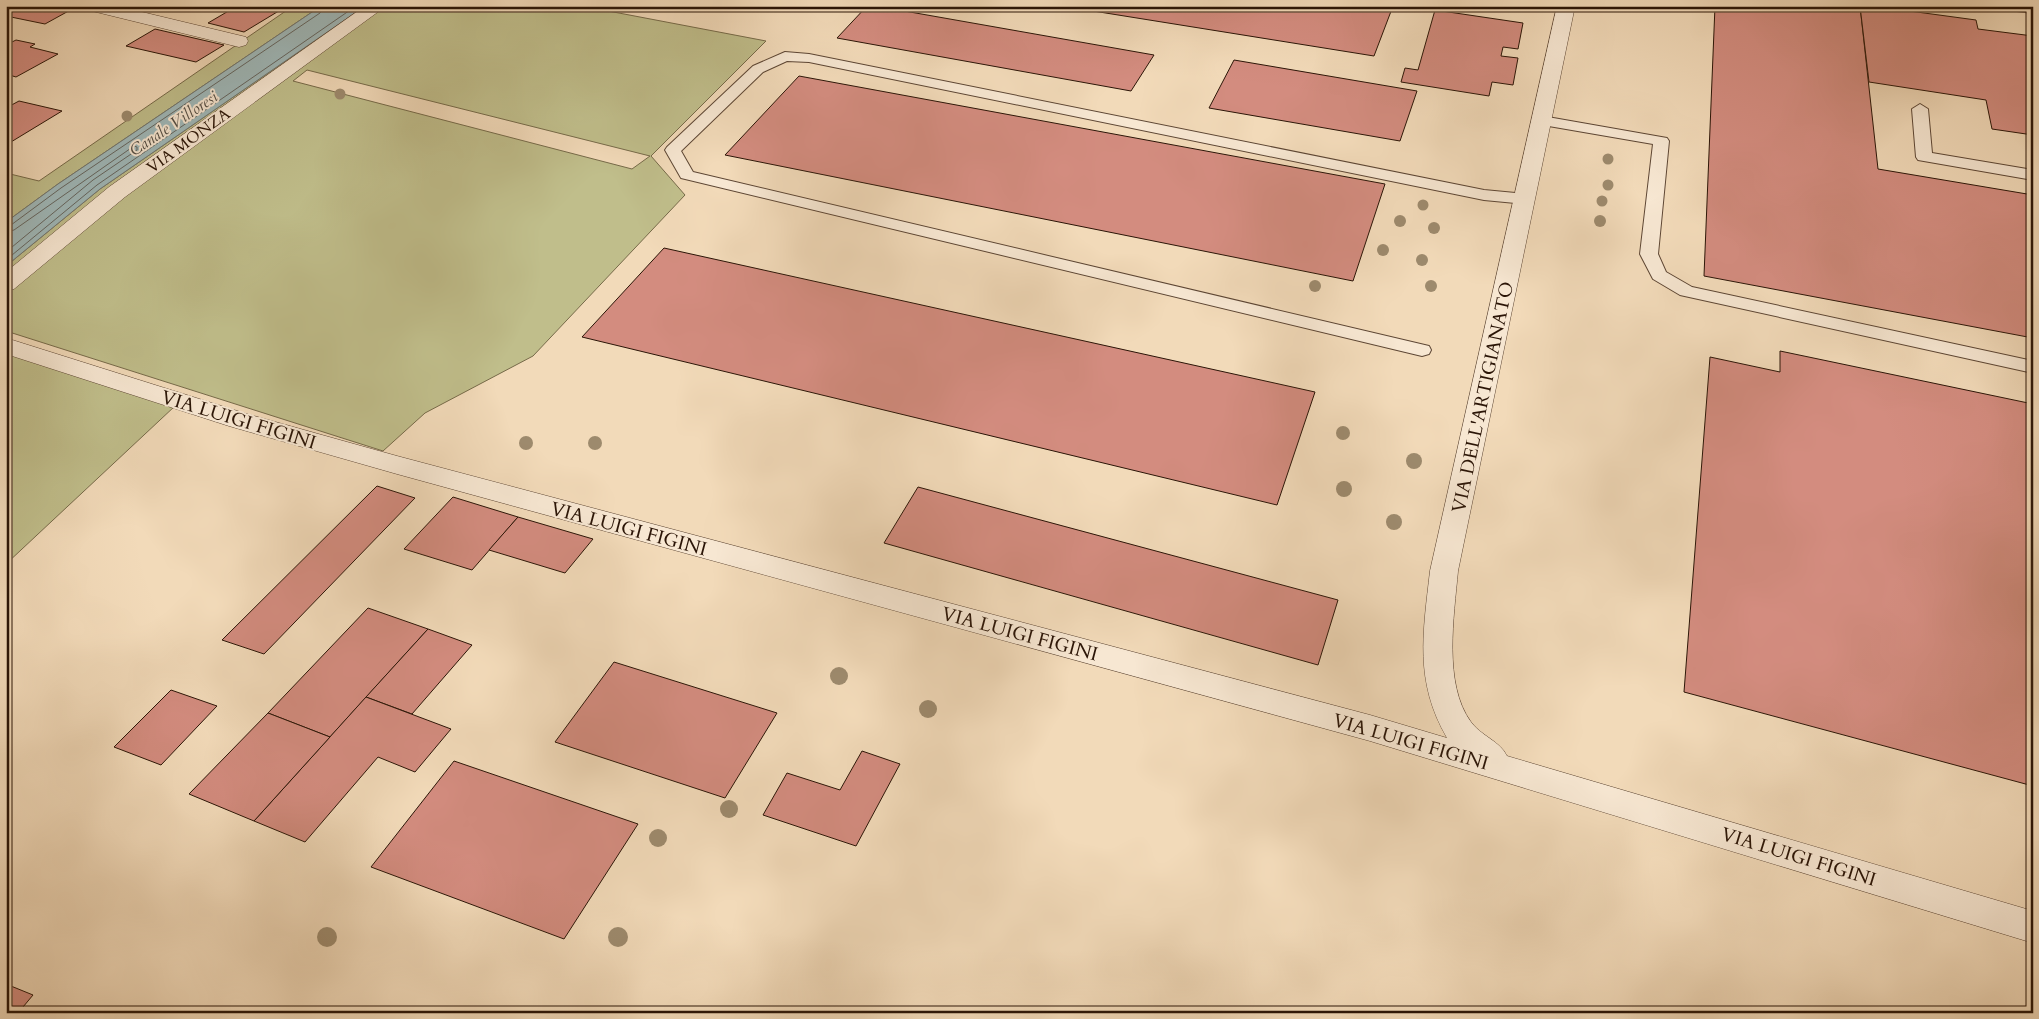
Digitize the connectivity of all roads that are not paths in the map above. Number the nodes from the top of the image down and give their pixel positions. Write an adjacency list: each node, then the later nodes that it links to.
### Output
1 (94, 6): 6 (street)
2 (378, 6): 11 (street, VIA MONZA)
3 (1566, 6): 8 (street, VIA DELL'ARTIGIANATO)
4 (2009, 6): 5 (lane)
5 (2033, 10)
6 (239, 40)
7 (1920, 109): 9 (lane)
8 (1542, 121): 10 (street, VIA DELL'ARTIGIANATO); 14 (lane)
9 (2033, 175)
10 (1526, 199): 13 (lane); 15 (street, VIA DELL'ARTIGIANATO)
11 (6, 284)
12 (6, 346): 15 (street, VIA LUIGI FIGINI)
13 (1422, 350)
14 (2033, 367)
15 (1504, 767): 16 (street, VIA LUIGI FIGINI)
16 (2033, 927)

